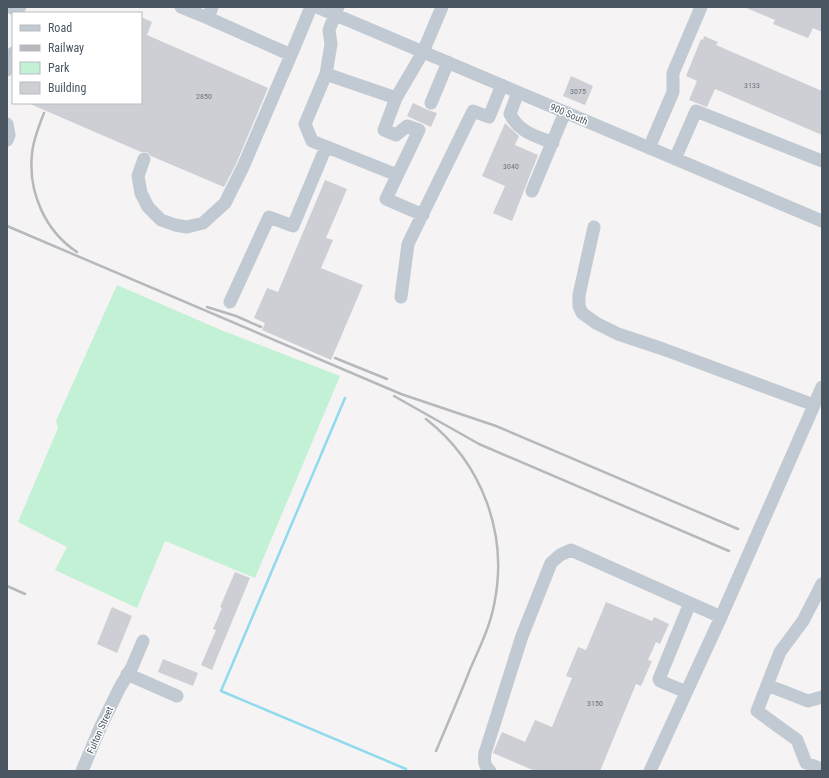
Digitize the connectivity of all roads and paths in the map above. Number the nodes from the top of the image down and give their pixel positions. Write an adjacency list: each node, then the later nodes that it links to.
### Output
1 (181, 7): 7 (street)
2 (311, 7): 9 (street)
3 (317, 7): 6 (street, 900 South)
4 (442, 7): 8 (street)
5 (701, 7): 23 (street)
6 (336, 11): 8 (street, 900 South); 13 (street)
7 (210, 13): 9 (street)
8 (423, 52): 11 (street, 900 South); 16 (street)
9 (291, 55): 24 (street)
10 (12, 56): 12 (street)
11 (448, 62): 14 (street, 900 South); 17 (street)
12 (7, 70)
13 (326, 74): 16 (street); 22 (street)
14 (502, 85): 15 (street, 900 South); 29 (street)
15 (518, 92): 18 (street, 900 South); 21 (street)
16 (396, 98): 27 (street)
17 (431, 103)
18 (565, 112): 21 (street); 23 (street, 900 South)
19 (7, 124): 20 (street)
20 (7, 140)
21 (553, 143): 28 (street)
22 (326, 147): 27 (street); 33 (street)
23 (649, 148): 25 (street, 900 South)
24 (144, 159)
25 (675, 159): 26 (street); 30 (street, 900 South)
26 (822, 161)
27 (397, 175): 29 (street)
28 (532, 190)
29 (423, 215): 32 (street)
30 (822, 221)
31 (594, 227): 35 (street)
32 (401, 297)
33 (230, 302)
34 (822, 387): 35 (street)
35 (814, 405): 38 (street)
36 (822, 584): 41 (street)
37 (690, 603): 38 (street); 42 (street); 47 (street)
38 (721, 617): 42 (street)
39 (144, 641): 40 (street, Fulton Street)
40 (127, 674): 43 (street); 46 (street, Fulton Street)
41 (767, 685): 44 (street); 45 (street)
42 (686, 692): 48 (street)
43 (177, 696)
44 (822, 697)
45 (822, 769)
46 (82, 771)
47 (490, 771)
48 (650, 771)

